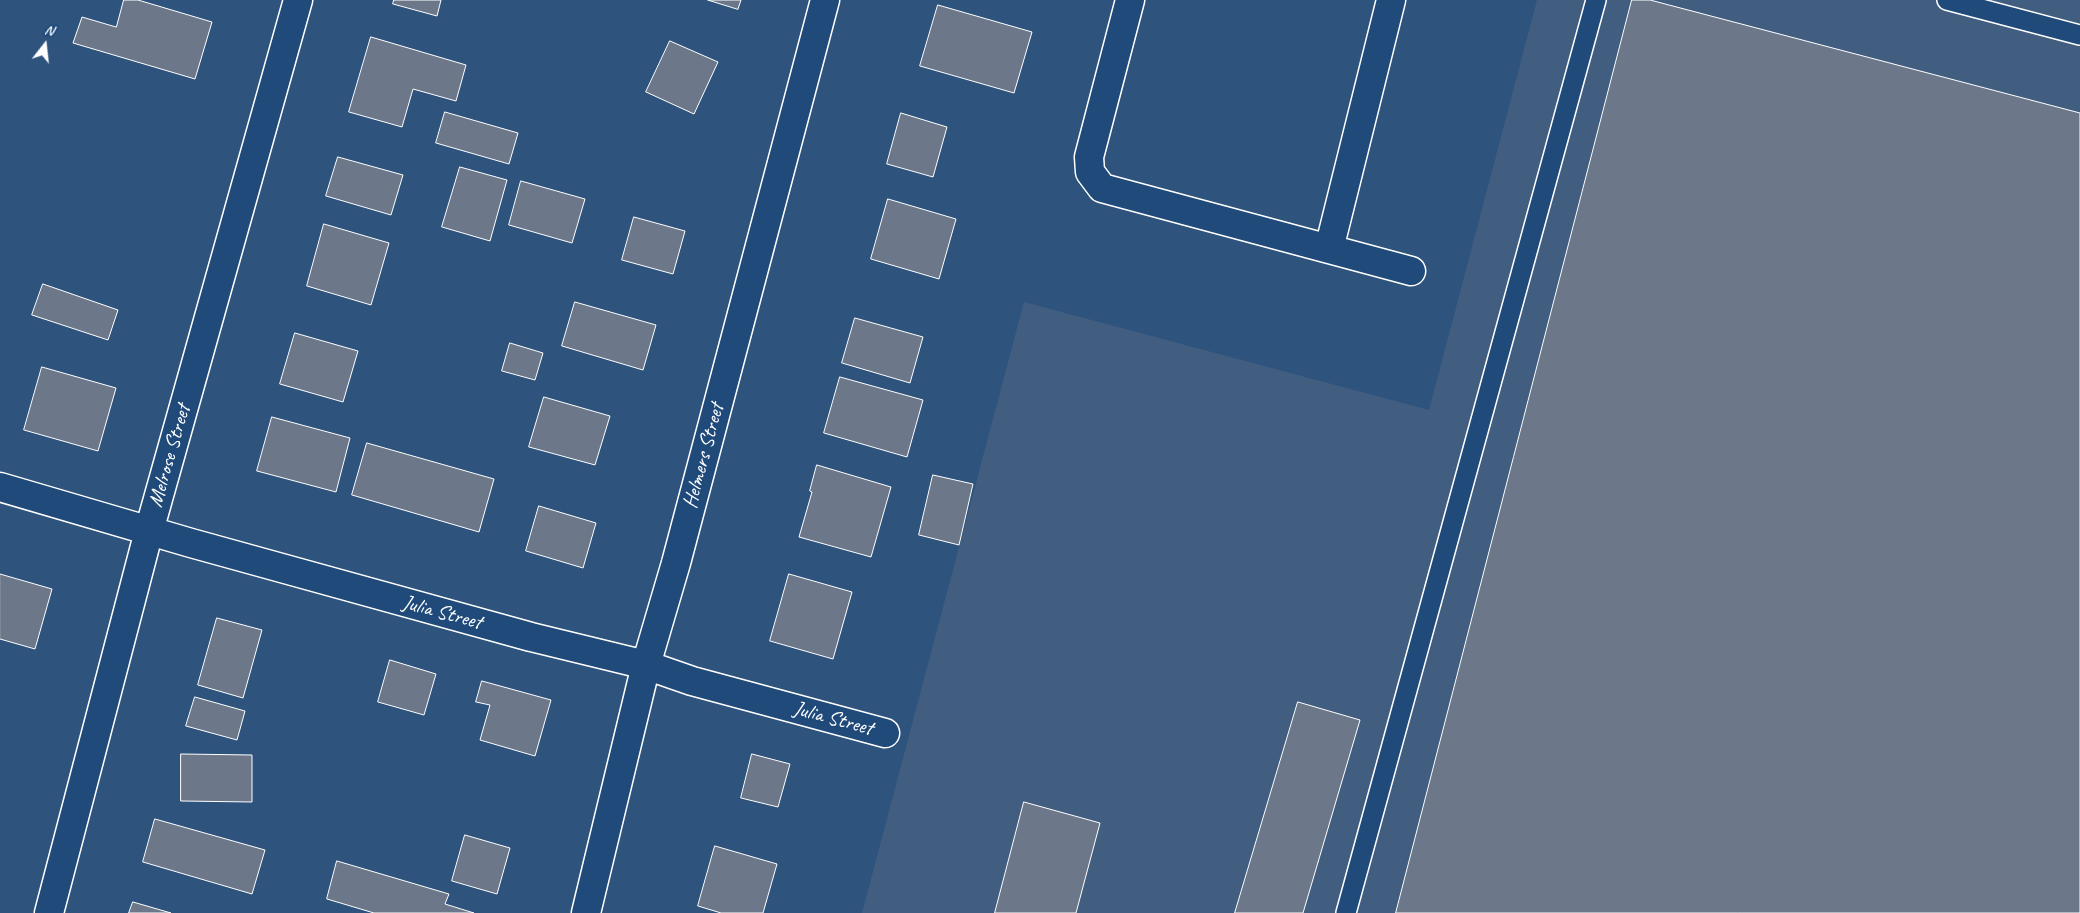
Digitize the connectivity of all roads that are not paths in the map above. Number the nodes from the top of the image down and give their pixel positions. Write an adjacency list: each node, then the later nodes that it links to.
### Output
1 (298, 0): 11 (street, Melrose Street)
2 (825, 0): 12 (street, Helmers Street)
3 (1130, 0): 8 (street)
4 (1391, 0): 8 (street)
5 (1596, 0): 16 (lane)
6 (1947, 0): 7 (lane)
7 (2080, 35)
8 (1329, 249): 9 (street)
9 (1411, 271)
10 (0, 487): 11 (street, Julia Street)
11 (149, 531): 12 (street, Julia Street); 14 (street, Melrose Street)
12 (646, 665): 13 (street, Julia Street); 15 (street, Helmers Street)
13 (885, 733)
14 (49, 913)
15 (586, 913)
16 (1346, 913)

